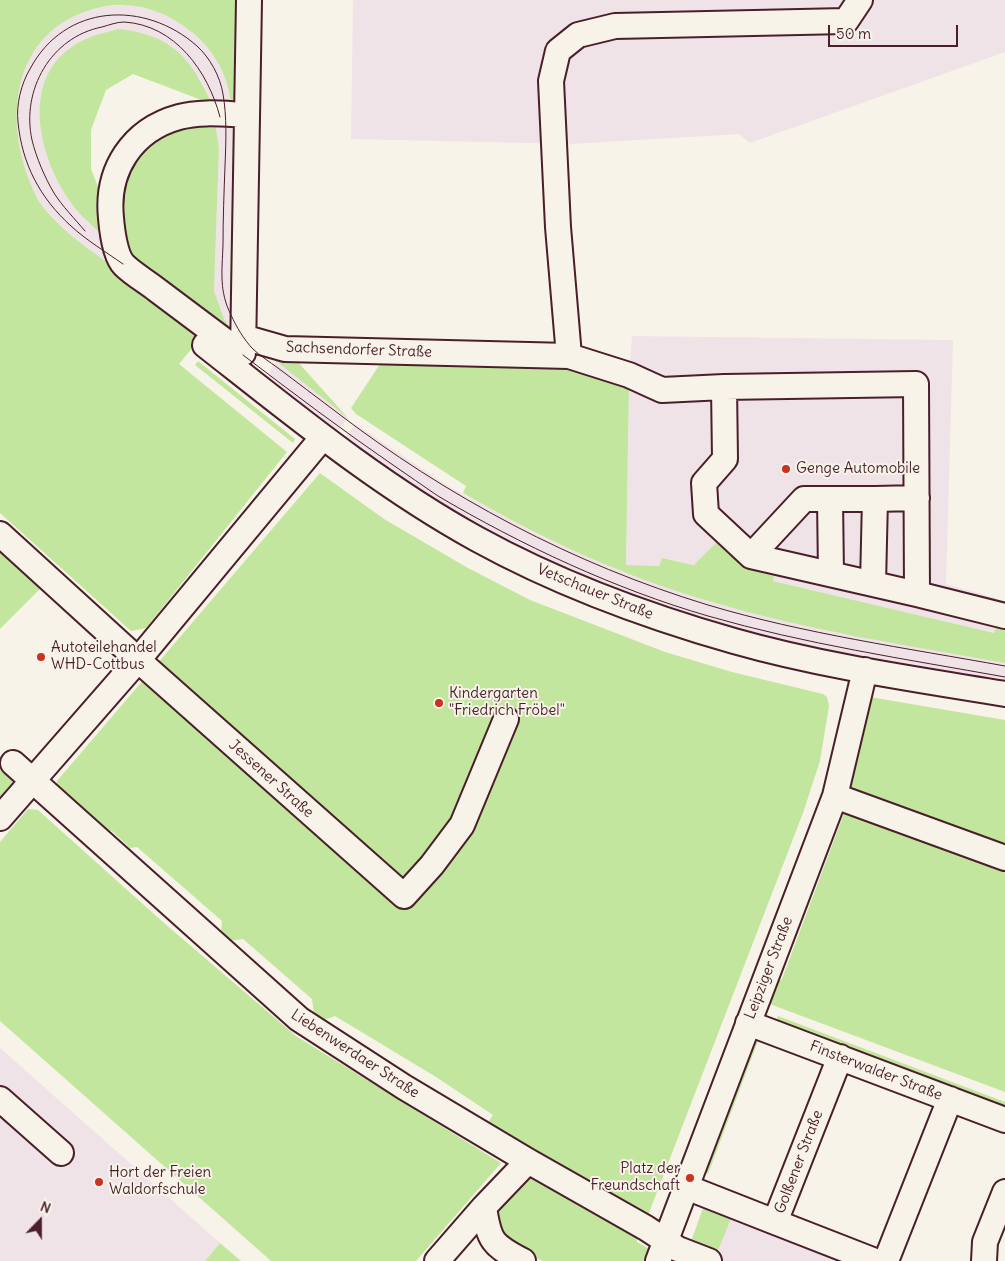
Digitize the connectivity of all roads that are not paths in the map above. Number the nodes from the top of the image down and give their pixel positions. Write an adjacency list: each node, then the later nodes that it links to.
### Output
1 (249, 0): 3 (street)
2 (860, 0): 6 (street)
3 (247, 115): 5 (street); 5 (street)
4 (205, 345): 5 (street, Vetschauer Straße)
5 (241, 354): 6 (street, Sachsendorfer Straße); 8 (street, Vetschauer Straße)
6 (569, 356): 7 (street, Sachsendorfer Straße)
7 (724, 388): 10 (street, Sachsendorfer Straße); 13 (street)
8 (323, 437): 18 (street); 19 (street, Vetschauer Straße)
9 (830, 498): 11 (street); 13 (street); 14 (street)
10 (917, 498): 11 (street); 16 (street)
11 (874, 499): 15 (street)
12 (8, 535): 18 (street, Jessener Straße)
13 (750, 556): 14 (street)
14 (832, 574): 15 (street)
15 (873, 584): 16 (street)
16 (917, 594): 17 (street)
17 (1005, 616)
18 (138, 660): 21 (street, Jessener Straße); 23 (street)
19 (865, 670): 20 (street, Vetschauer Straße); 24 (street, Leipziger Straße)
20 (1005, 694)
21 (506, 719)
22 (13, 763): 23 (street, Liebenwerdaer Straße)
23 (33, 780): 25 (street); 33 (street, Liebenwerdaer Straße)
24 (835, 796): 26 (street); 27 (street, Leipziger Straße)
25 (0, 818)
26 (1005, 858)
27 (748, 1023): 28 (street, Finsterwalder Straße); 34 (street, Leipziger Straße)
28 (840, 1057): 30 (street, Finsterwalder Straße); 37 (street, Golßener Straße)
29 (0, 1099): 32 (street)
30 (950, 1099): 31 (street, Finsterwalder Straße); 43 (street)
31 (1005, 1120)
32 (61, 1153)
33 (528, 1161): 36 (street); 38 (street, Liebenwerdaer Straße)
34 (686, 1187): 37 (street); 38 (street, Leipziger Straße)
35 (1005, 1192): 44 (street)
36 (484, 1207): 39 (street); 40 (street)
37 (775, 1222): 42 (street, Golßener Straße)
38 (662, 1251): 41 (street, Liebenwerdaer Straße)
39 (437, 1261)
40 (522, 1261)
41 (709, 1261)
42 (875, 1261)
43 (886, 1261)
44 (984, 1261)

